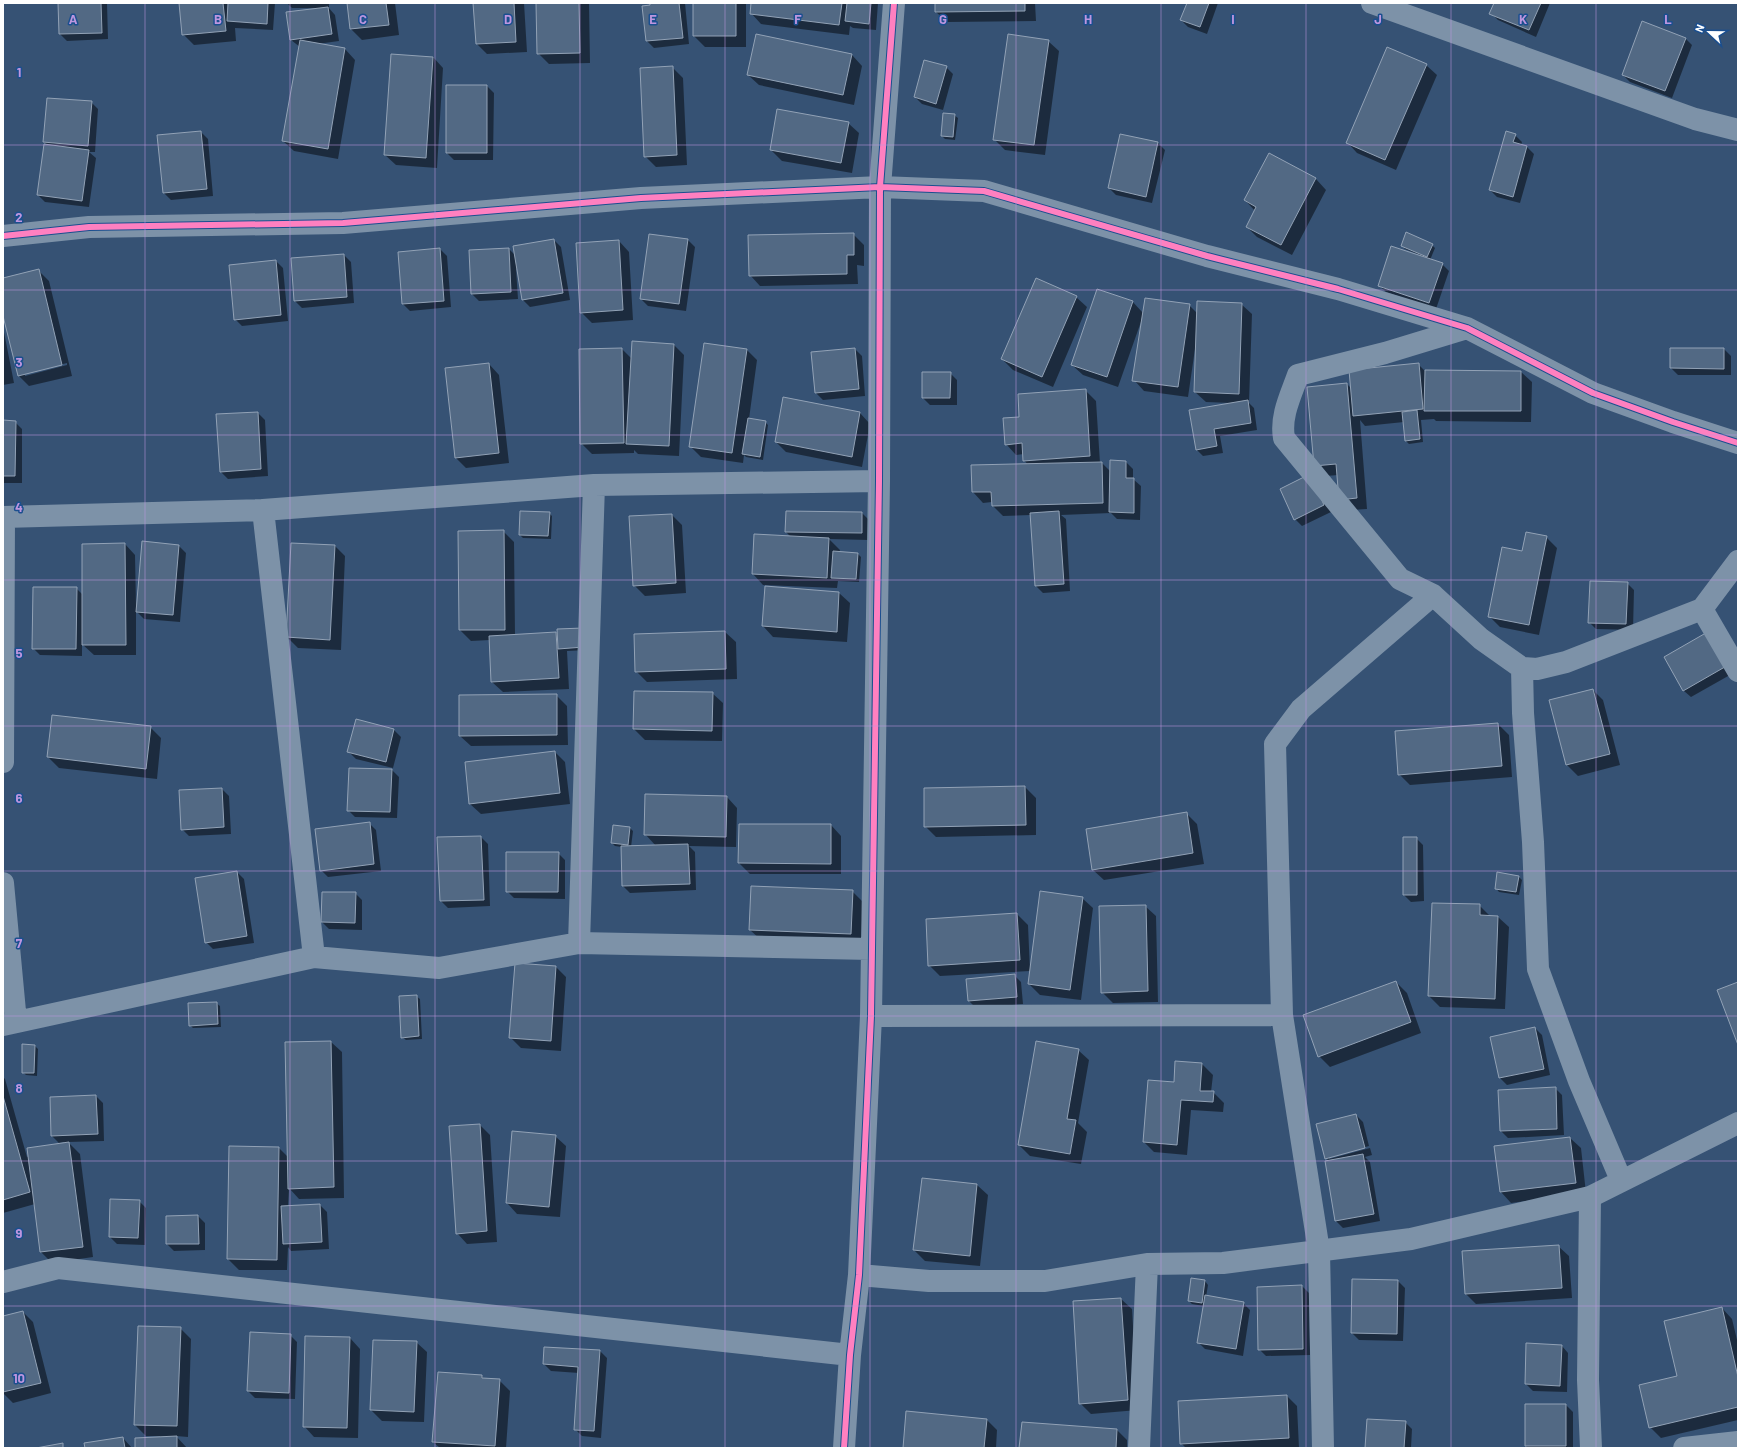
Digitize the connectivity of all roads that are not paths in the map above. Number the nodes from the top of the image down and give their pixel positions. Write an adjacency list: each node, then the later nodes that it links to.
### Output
1 (894, 3): 4 (street)
2 (1372, 3): 3 (street)
3 (1738, 130)
4 (880, 187): 5 (street); 6 (street); 8 (street)
5 (3, 236)
6 (1467, 328): 7 (street); 13 (street)
7 (1738, 443)
8 (879, 481): 9 (street); 20 (street)
9 (594, 485): 10 (street); 19 (street)
10 (263, 510): 11 (street); 21 (street)
11 (4, 517): 17 (street)
12 (1738, 560): 14 (street)
13 (1433, 595): 15 (street); 22 (street)
14 (1702, 609): 15 (street); 16 (street)
15 (1522, 668): 26 (street)
16 (1738, 671)
17 (3, 762)
18 (3, 883): 24 (street)
19 (579, 943): 20 (street); 21 (street)
20 (872, 949): 23 (street)
21 (314, 958): 24 (street)
22 (1282, 1015): 23 (street); 28 (street)
23 (871, 1016): 30 (street)
24 (10, 1024)
25 (1738, 1123): 26 (street)
26 (1621, 1180): 27 (street)
27 (1590, 1197): 28 (street); 37 (street)
28 (1319, 1251): 29 (street); 36 (street)
29 (1147, 1264): 30 (street); 35 (street)
30 (859, 1275): 32 (street)
31 (3, 1282): 32 (street)
32 (850, 1354): 34 (street)
33 (1738, 1442): 38 (street)
34 (844, 1448)
35 (1139, 1448)
36 (1323, 1448)
37 (1591, 1448)
38 (1684, 1448)

